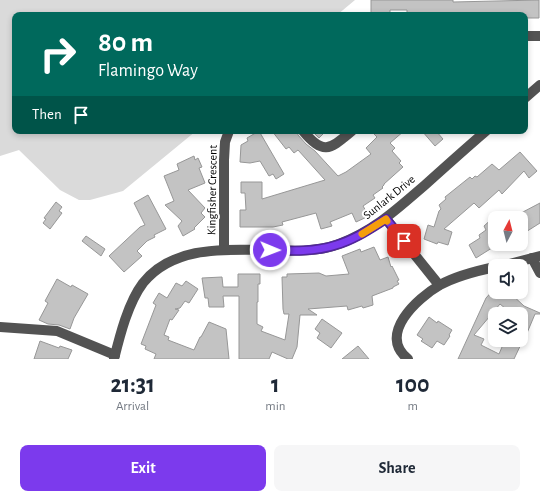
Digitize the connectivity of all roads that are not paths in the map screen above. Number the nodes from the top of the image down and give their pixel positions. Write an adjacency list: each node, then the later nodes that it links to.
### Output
1 (528, 36): 2 (street)
2 (540, 36)
3 (540, 85): 4 (street)
4 (528, 95)
5 (228, 134): 10 (street, Kingfisher Crescent)
6 (306, 134): 7 (street)
7 (348, 134)
8 (483, 134): 9 (street, Sunlark Drive)
9 (386, 219): 10 (street, Sunlark Drive); 14 (street)
10 (224, 250): 16 (street, Sunlark Drive)
11 (536, 257): 13 (street)
12 (488, 269): 14 (street)
13 (540, 273)
14 (439, 285): 17 (street)
15 (0, 327): 16 (street)
16 (114, 357)
17 (408, 359)

